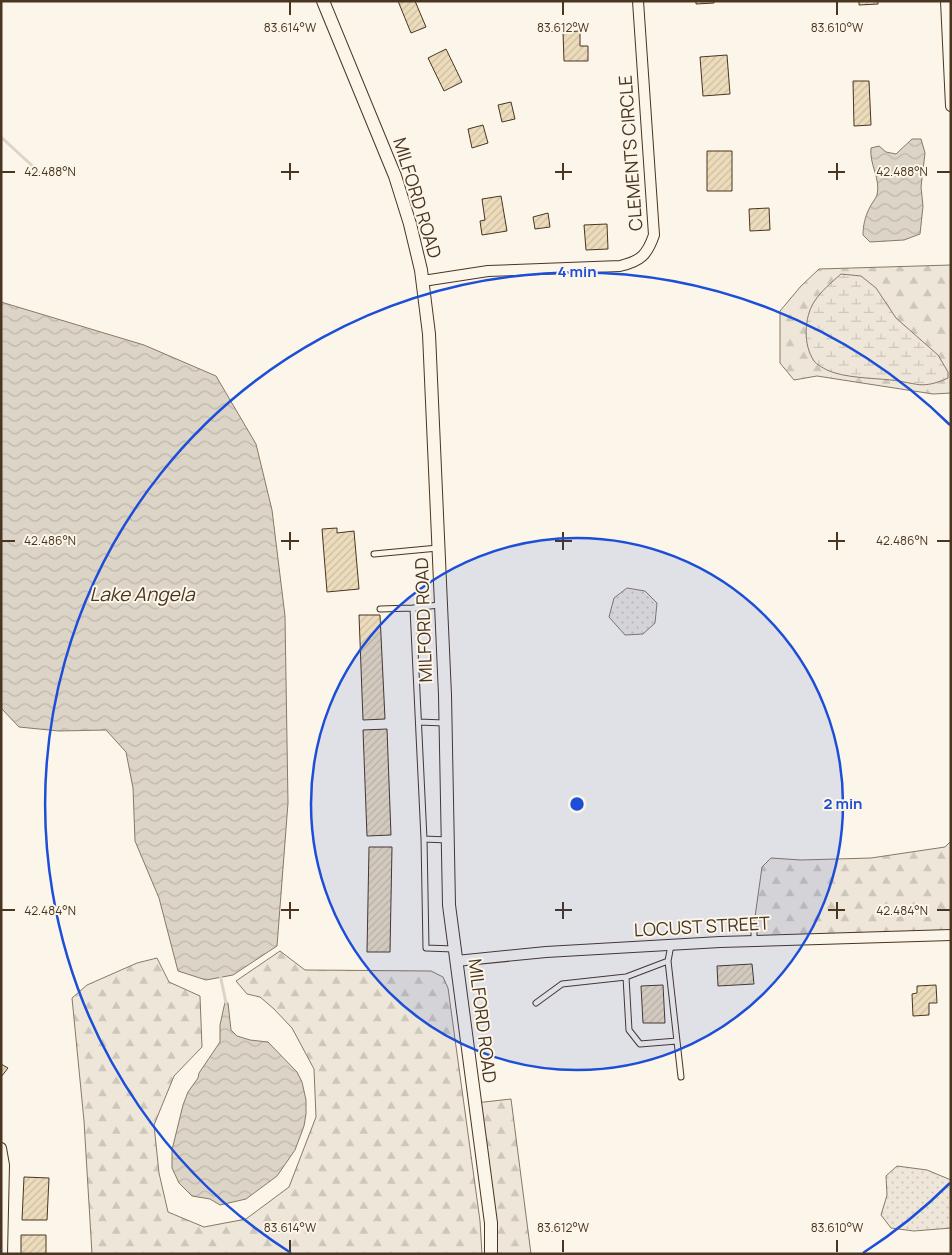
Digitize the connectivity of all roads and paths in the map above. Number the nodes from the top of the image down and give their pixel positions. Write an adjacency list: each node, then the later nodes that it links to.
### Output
1 (323, 1): 5 (street, MILFORD ROAD)
2 (638, 1): 5 (street, CLEMENTS CIRCLE)
3 (946, 1): 4 (street)
4 (951, 106)
5 (423, 281): 6 (street, MILFORD ROAD)
6 (438, 548): 7 (lane); 8 (street, MILFORD ROAD)
7 (374, 554)
8 (441, 605): 9 (lane); 12 (street, MILFORD ROAD)
9 (413, 608): 10 (lane); 11 (lane)
10 (380, 609)
11 (419, 722): 12 (lane); 13 (lane)
12 (446, 723): 14 (street, MILFORD ROAD)
13 (424, 838): 14 (lane); 19 (lane)
14 (448, 840): 19 (street, MILFORD ROAD)
15 (754, 924): 17 (lane)
16 (951, 934): 17 (street, LOCUST STREET)
17 (754, 941): 18 (street, LOCUST STREET)
18 (671, 945): 19 (street, LOCUST STREET); 20 (lane)
19 (455, 955): 28 (street, MILFORD ROAD)
20 (668, 961): 21 (lane); 23 (lane)
21 (626, 978): 22 (lane); 23 (lane)
22 (536, 1004)
23 (677, 1041): 24 (lane)
24 (681, 1077)
25 (1, 1148): 26 (street)
26 (2, 1191): 27 (street)
27 (2, 1254)
28 (491, 1254)

